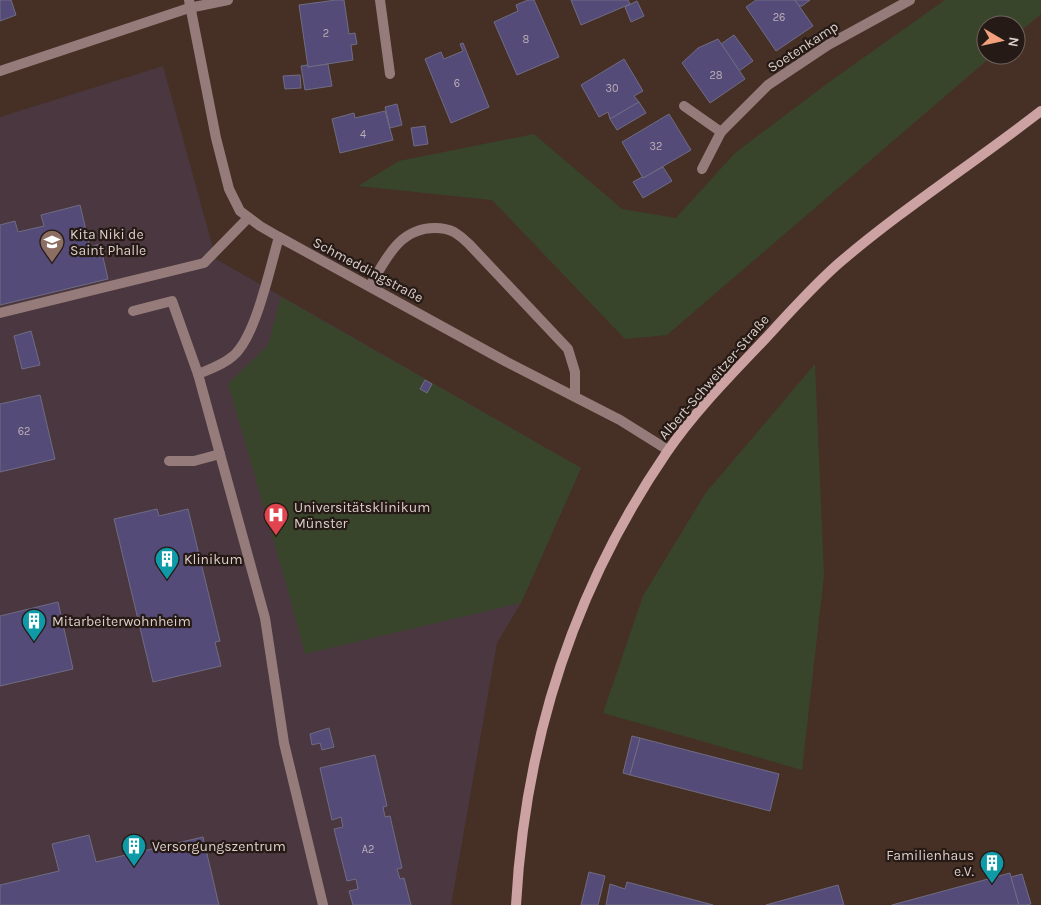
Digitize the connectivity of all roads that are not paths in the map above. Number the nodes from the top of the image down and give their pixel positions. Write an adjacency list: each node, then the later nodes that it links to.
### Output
1 (228, 0): 4 (street)
2 (380, 0): 6 (street)
3 (910, 0): 9 (street, Soetenkamp)
4 (189, 4): 5 (street); 11 (street, Schmeddingstraße)
5 (0, 71)
6 (390, 74)
7 (684, 106): 9 (street)
8 (1041, 111): 18 (street, Albert-Schweitzer-Straße)
9 (721, 132): 10 (street, Soetenkamp)
10 (702, 169)
11 (248, 218): 12 (street, Schmeddingstraße); 15 (street)
12 (279, 237): 13 (street, Schmeddingstraße); 16 (street)
13 (370, 286): 17 (street, Schmeddingstraße); 17 (street)
14 (133, 311): 16 (street)
15 (0, 313)
16 (198, 374): 19 (street)
17 (575, 396): 18 (street, Schmeddingstraße)
18 (668, 450): 22 (street, Albert-Schweitzer-Straße)
19 (220, 454): 20 (street); 21 (street)
20 (169, 462)
21 (323, 905)
22 (516, 905)

